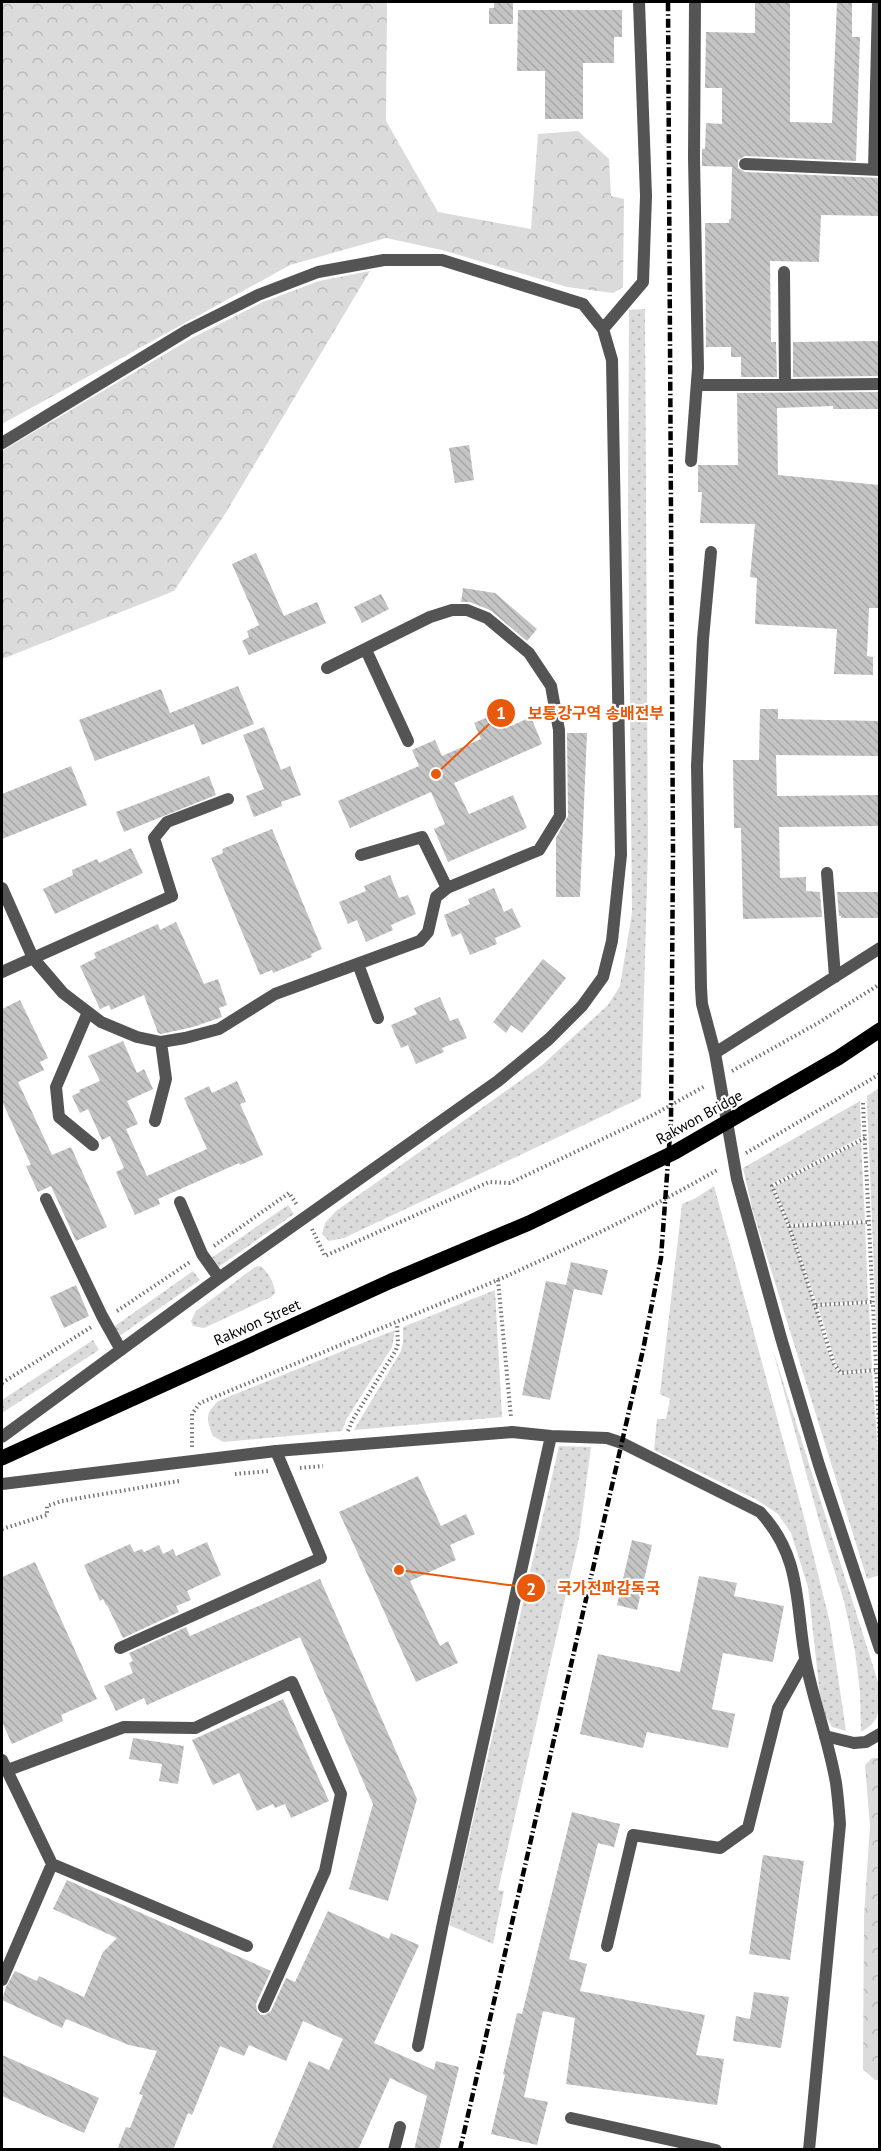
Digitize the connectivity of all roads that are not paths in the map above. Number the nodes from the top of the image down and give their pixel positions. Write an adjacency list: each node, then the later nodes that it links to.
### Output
1 (639, 2): 7 (street)
2 (695, 2): 9 (street)
3 (878, 2): 5 (street)
4 (745, 164): 5 (street)
5 (877, 170)
6 (784, 272): 10 (street)
7 (603, 329): 11 (street); 37 (street)
8 (879, 384): 10 (street)
9 (698, 385): 10 (street); 12 (street)
10 (785, 385)
11 (2, 443)
12 (691, 461)
13 (711, 552): 31 (street)
14 (366, 650): 15 (street); 16 (street); 21 (street)
15 (327, 668)
16 (408, 741)
17 (228, 799): 23 (street)
18 (361, 855): 21 (street)
19 (827, 873): 26 (street)
20 (2, 888): 23 (street)
21 (447, 888): 24 (street)
22 (879, 948): 26 (street)
23 (33, 958): 25 (street); 27 (street)
24 (358, 964): 28 (street); 30 (street)
25 (2, 972)
26 (836, 977): 31 (street)
27 (88, 1012): 30 (street); 33 (street)
28 (378, 1018)
29 (879, 1030): 36 (main road, Rakwon Bridge)
30 (161, 1042): 32 (street)
31 (715, 1053): 45 (street)
32 (155, 1121)
33 (93, 1145)
34 (46, 1199): 38 (street)
35 (180, 1202): 37 (street)
36 (529, 1223): 42 (main road, Rakwon Street)
37 (219, 1278): 38 (street)
38 (121, 1350): 40 (street)
39 (551, 1436): 41 (street); 46 (street); 55 (street)
40 (2, 1437)
41 (276, 1450): 43 (street); 44 (street)
42 (2, 1458)
43 (2, 1485)
44 (120, 1648)
45 (879, 1649)
46 (805, 1660): 48 (street); 52 (street)
47 (879, 1734): 48 (street)
48 (825, 1736): 60 (street)
49 (5, 1765): 50 (street); 54 (street)
50 (52, 1864): 51 (street); 53 (street)
51 (246, 1946)
52 (607, 1946)
53 (2, 1980)
54 (264, 2007)
55 (418, 2046)
56 (571, 2118): 59 (street)
57 (400, 2127): 58 (street)
58 (394, 2150)
59 (716, 2150)
60 (809, 2150)

